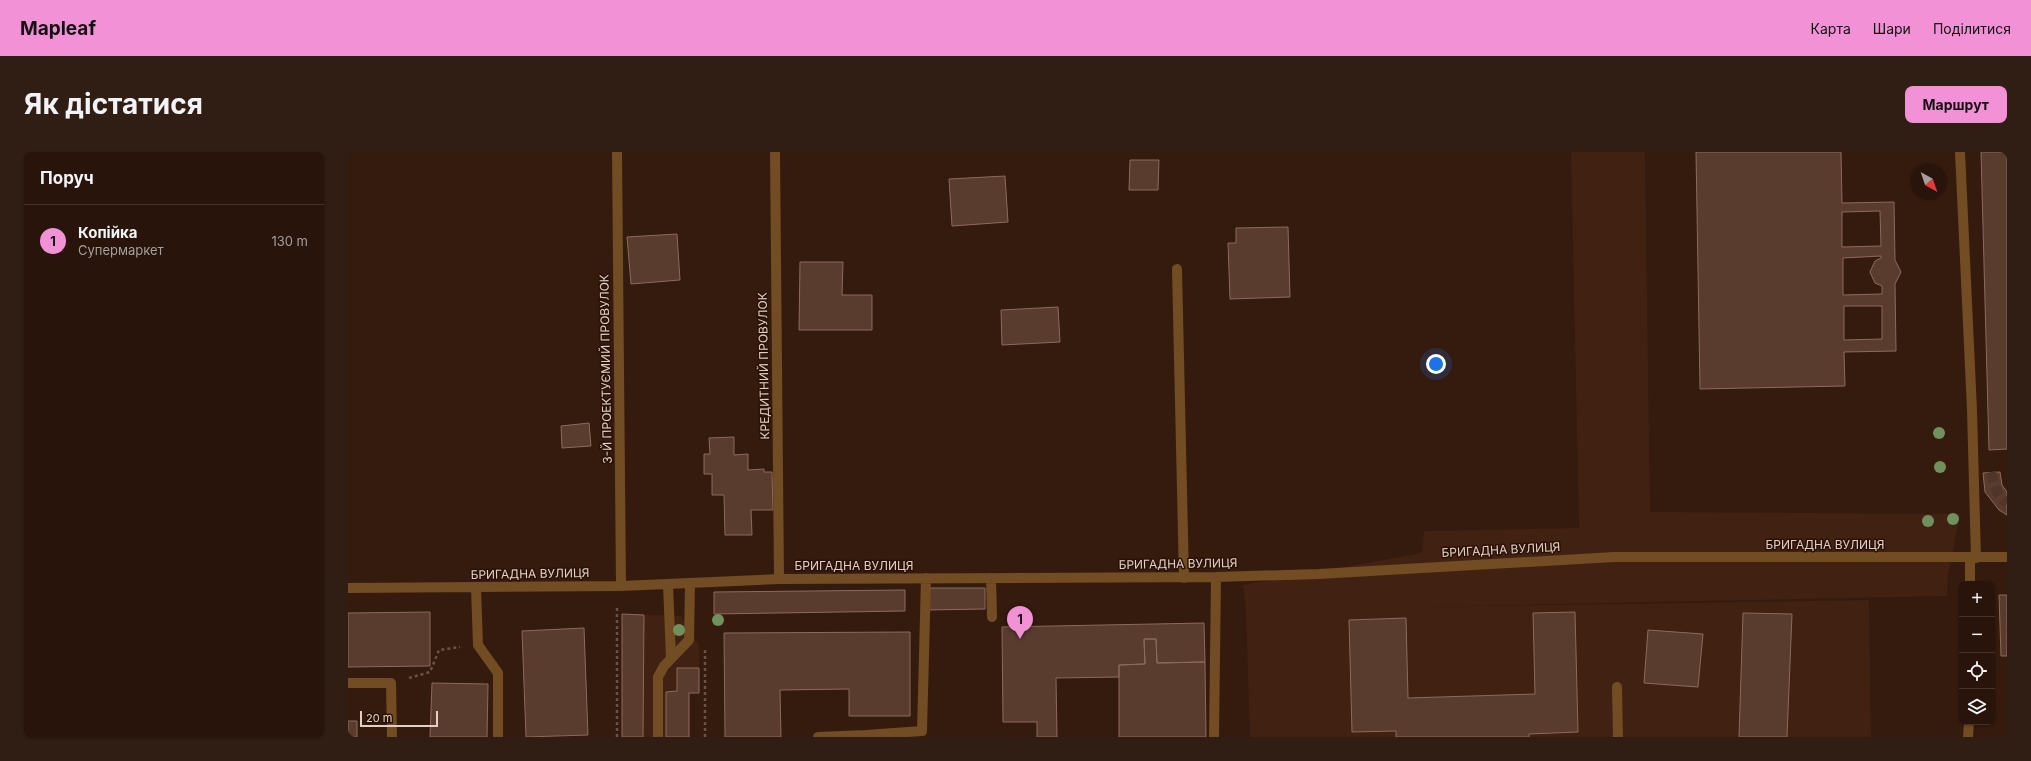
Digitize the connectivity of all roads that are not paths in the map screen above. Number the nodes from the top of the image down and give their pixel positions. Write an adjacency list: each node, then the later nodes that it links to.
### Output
1 (618, 152): 15 (street, 3-Й ПРОЕКТУЄМИЙ ПРОВУЛОК)
2 (775, 152): 11 (street, КРЕДИТНИЙ ПРОВУЛОК)
3 (1960, 152): 6 (street)
4 (1177, 269): 10 (street)
5 (2007, 557): 6 (street, БРИГАДНА ВУЛИЦЯ)
6 (1973, 558): 7 (street, БРИГАДНА ВУЛИЦЯ); 12 (street)
7 (1216, 577): 10 (street, БРИГАДНА ВУЛИЦЯ); 28 (street)
8 (926, 578): 9 (street, БРИГАДНА ВУЛИЦЯ); 11 (street, БРИГАДНА ВУЛИЦЯ); 23 (street)
9 (991, 578): 10 (street, БРИГАДНА ВУЛИЦЯ); 18 (street)
10 (1184, 578)
11 (779, 579): 14 (street, БРИГАДНА ВУЛИЦЯ)
12 (1970, 581)
13 (668, 584): 14 (street, БРИГАДНА ВУЛИЦЯ); 15 (street, БРИГАДНА ВУЛИЦЯ); 19 (street)
14 (690, 584): 19 (street)
15 (619, 586): 17 (street, БРИГАДНА ВУЛИЦЯ)
16 (348, 588): 17 (street, БРИГАДНА ВУЛИЦЯ)
17 (476, 588): 25 (street)
18 (992, 617)
19 (671, 658): 26 (street)
20 (348, 683): 24 (street)
21 (1617, 687): 29 (street)
22 (1969, 725): 30 (street)
23 (866, 736): 27 (street)
24 (392, 737)
25 (498, 737)
26 (658, 737)
27 (818, 737)
28 (1214, 737)
29 (1618, 737)
30 (1968, 737)

